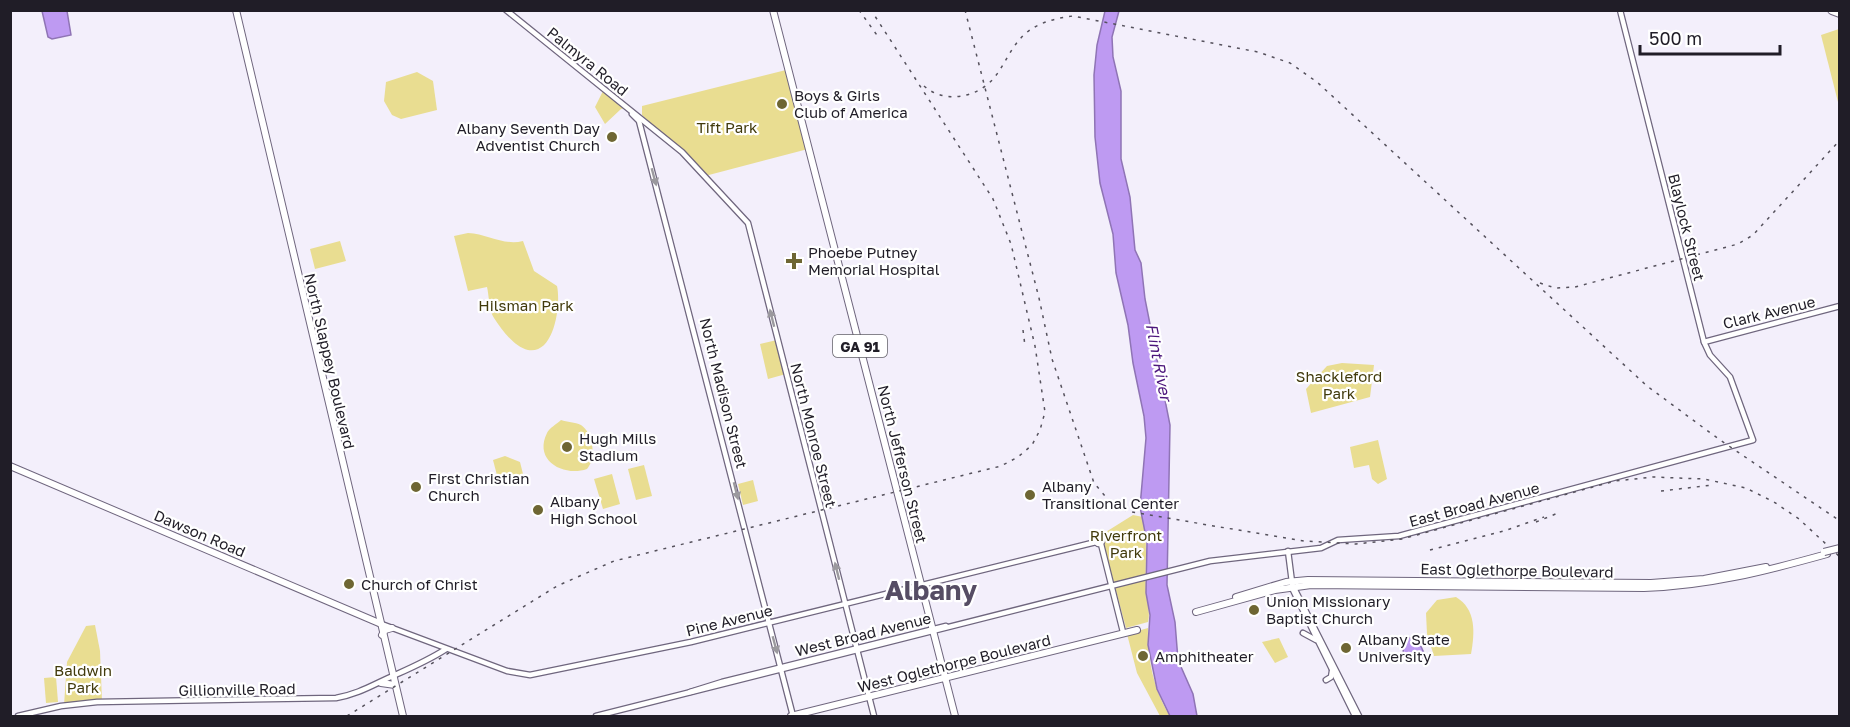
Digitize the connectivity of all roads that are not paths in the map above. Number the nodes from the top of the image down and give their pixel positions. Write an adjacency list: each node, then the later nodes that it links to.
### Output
1 (236, 10): 27 (main road, North Slappey Boulevard)
2 (506, 10): 7 (main road, Palmyra Road)
3 (774, 10): 19 (main road, North Jefferson Street / GA 91)
4 (1620, 10): 11 (main road, Blaylock Street)
5 (1832, 10): 6 (highway)
6 (1839, 13)
7 (627, 107): 8 (main road, Palmyra Road); 9 (main road, Palmyra Road)
8 (639, 120): 26 (main road, North Madison Street, one-way to 26)
9 (748, 223): 25 (main road, North Monroe Street, one-way to 9)
10 (1839, 306): 11 (main road, Clark Avenue)
11 (1704, 342): 12 (main road, Blaylock Street)
12 (1753, 440): 15 (main road, East Broad Avenue)
13 (10, 466): 27 (main road, Dawson Road)
14 (1839, 550): 16 (main road, East Oglethorpe Boulevard, bridge)
15 (1288, 551): 17 (main road, East Broad Avenue); 18 (main road)
16 (1826, 553): 18 (main road, East Oglethorpe Boulevard); 20 (main road, East Oglethorpe Boulevard)
17 (1197, 564): 21 (main road, West Broad Avenue)
18 (1293, 584): 20 (main road, East Oglethorpe Boulevard); 22 (main road, East Oglethorpe Boulevard); 23 (main road); 24 (main road, East Oglethorpe Boulevard); 34 (main road)
19 (922, 585): 21 (main road, Pine Avenue); 25 (main road, Pine Avenue); 30 (main road, North Jefferson Street / GA 91)
20 (1305, 585): 23 (main road)
21 (1113, 586): 30 (main road, West Broad Avenue); 31 (main road)
22 (1255, 591): 24 (main road); 24 (main road, East Oglethorpe Boulevard)
23 (1299, 595): 51 (main road)
24 (1234, 602)
25 (845, 603): 26 (main road, Pine Avenue); 36 (main road, North Monroe Street)
26 (769, 622): 35 (main road, Pine Avenue); 37 (main road, North Madison Street, one-way to 37)
27 (380, 623): 28 (main road, Pine Avenue); 33 (main road, North Slappey Boulevard)
28 (392, 628): 33 (main road); 35 (main road, Pine Avenue)
29 (1137, 628): 31 (main road)
30 (933, 631): 36 (main road, West Broad Avenue); 40 (main road, GA 91)
31 (1123, 632): 40 (main road, West Oglethorpe Boulevard)
32 (1303, 633): 34 (main road)
33 (382, 635): 39 (main road, North Slappey Boulevard)
34 (1318, 642): 38 (main road)
35 (446, 649): 39 (main road, Gillionville Road)
36 (857, 650): 37 (main road, West Broad Avenue); 44 (main road, North Monroe Street)
37 (782, 669): 45 (main road, North Madison Street); 48 (main road, West Broad Avenue)
38 (1332, 669): 41 (main road); 51 (main road)
39 (392, 676): 42 (main road, Gillionville Road); 43 (main road, North Slappey Boulevard)
40 (945, 677): 44 (main road, West Oglethorpe Boulevard); 50 (main road, GA 91)
41 (1326, 680)
42 (381, 683): 43 (main road); 46 (main road, Gillionville Road)
43 (395, 685): 47 (main road, North Slappey Boulevard)
44 (869, 697): 45 (main road, West Oglethorpe Boulevard); 49 (main road, North Monroe Street)
45 (793, 716)
46 (18, 717)
47 (403, 717)
48 (596, 717)
49 (874, 717)
50 (955, 717)
51 (1357, 717)

